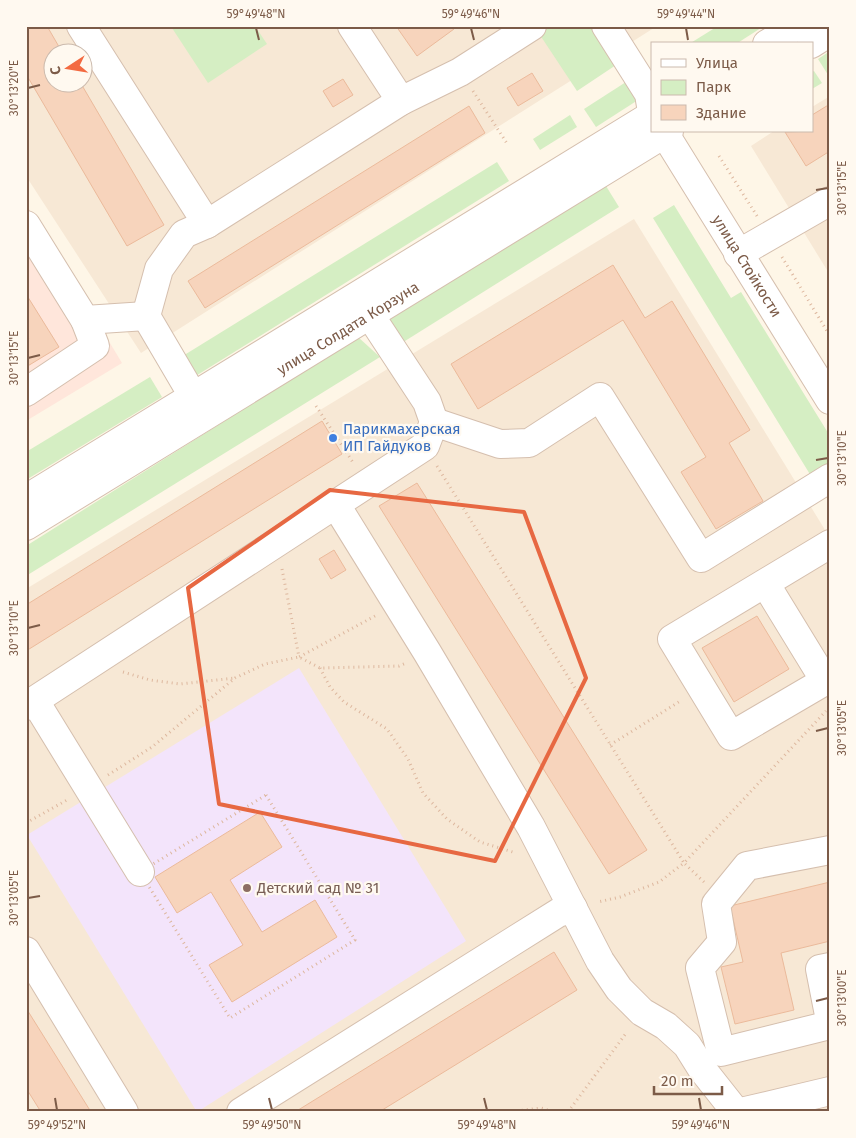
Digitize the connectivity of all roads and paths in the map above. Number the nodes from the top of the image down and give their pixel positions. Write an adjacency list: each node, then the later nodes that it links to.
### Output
1 (81, 26): 16 (street)
2 (352, 26): 11 (street)
3 (532, 26): 9 (street)
4 (606, 26): 10 (street, улица Стойкости)
5 (796, 26): 7 (street)
6 (830, 32): 8 (street)
7 (770, 42)
8 (814, 42)
9 (460, 72): 11 (street); 14 (path)
10 (651, 100)
11 (401, 102): 16 (street)
12 (651, 130): 19 (street, улица Солдата Корзуна)
13 (664, 132): 18 (street, улица Стойкости)
14 (508, 145)
15 (830, 201): 18 (street)
16 (207, 224): 20 (street)
17 (30, 239): 21 (street)
18 (738, 254): 23 (street, улица Стойкости)
19 (364, 305): 24 (street, улица Солдата Корзуна); 26 (street)
20 (146, 316): 21 (street); 24 (street)
21 (85, 320): 22 (street)
22 (26, 392)
23 (830, 400)
24 (199, 406): 29 (street, улица Солдата Корзуна); 31 (street, улица Солдата Корзуна)
25 (316, 406): 28 (path)
26 (429, 434): 27 (street); 28 (street); 44 (path)
27 (830, 478)
28 (367, 484): 30 (street)
29 (26, 499)
30 (336, 505): 32 (street); 35 (street)
31 (26, 526)
32 (276, 544): 37 (path); 38 (street)
33 (830, 544): 34 (street)
34 (764, 583): 41 (street); 42 (street)
35 (397, 604): 36 (street); 37 (path)
36 (427, 652): 39 (path); 51 (street)
37 (299, 657): 39 (path); 40 (path)
38 (94, 662): 40 (path); 43 (street)
39 (320, 668): 48 (path)
40 (235, 678): 45 (path)
41 (702, 688): 42 (street); 44 (path)
42 (828, 689): 49 (path)
43 (30, 703): 45 (street)
44 (610, 745): 49 (path)
45 (88, 788): 46 (path); 50 (street)
46 (26, 823)
47 (830, 850): 56 (street)
48 (523, 855)
49 (684, 863): 51 (path)
50 (140, 872): 50 (path)
51 (573, 908): 54 (street); 59 (street)
52 (26, 951): 58 (street)
53 (830, 967): 55 (street)
54 (642, 1012): 62 (path); 63 (street)
55 (830, 1020)
56 (830, 1025)
57 (830, 1091): 64 (street)
58 (124, 1112)
59 (240, 1112)
60 (507, 1112): 61 (path)
61 (554, 1112)
62 (568, 1112)
63 (736, 1112)
64 (741, 1112)

